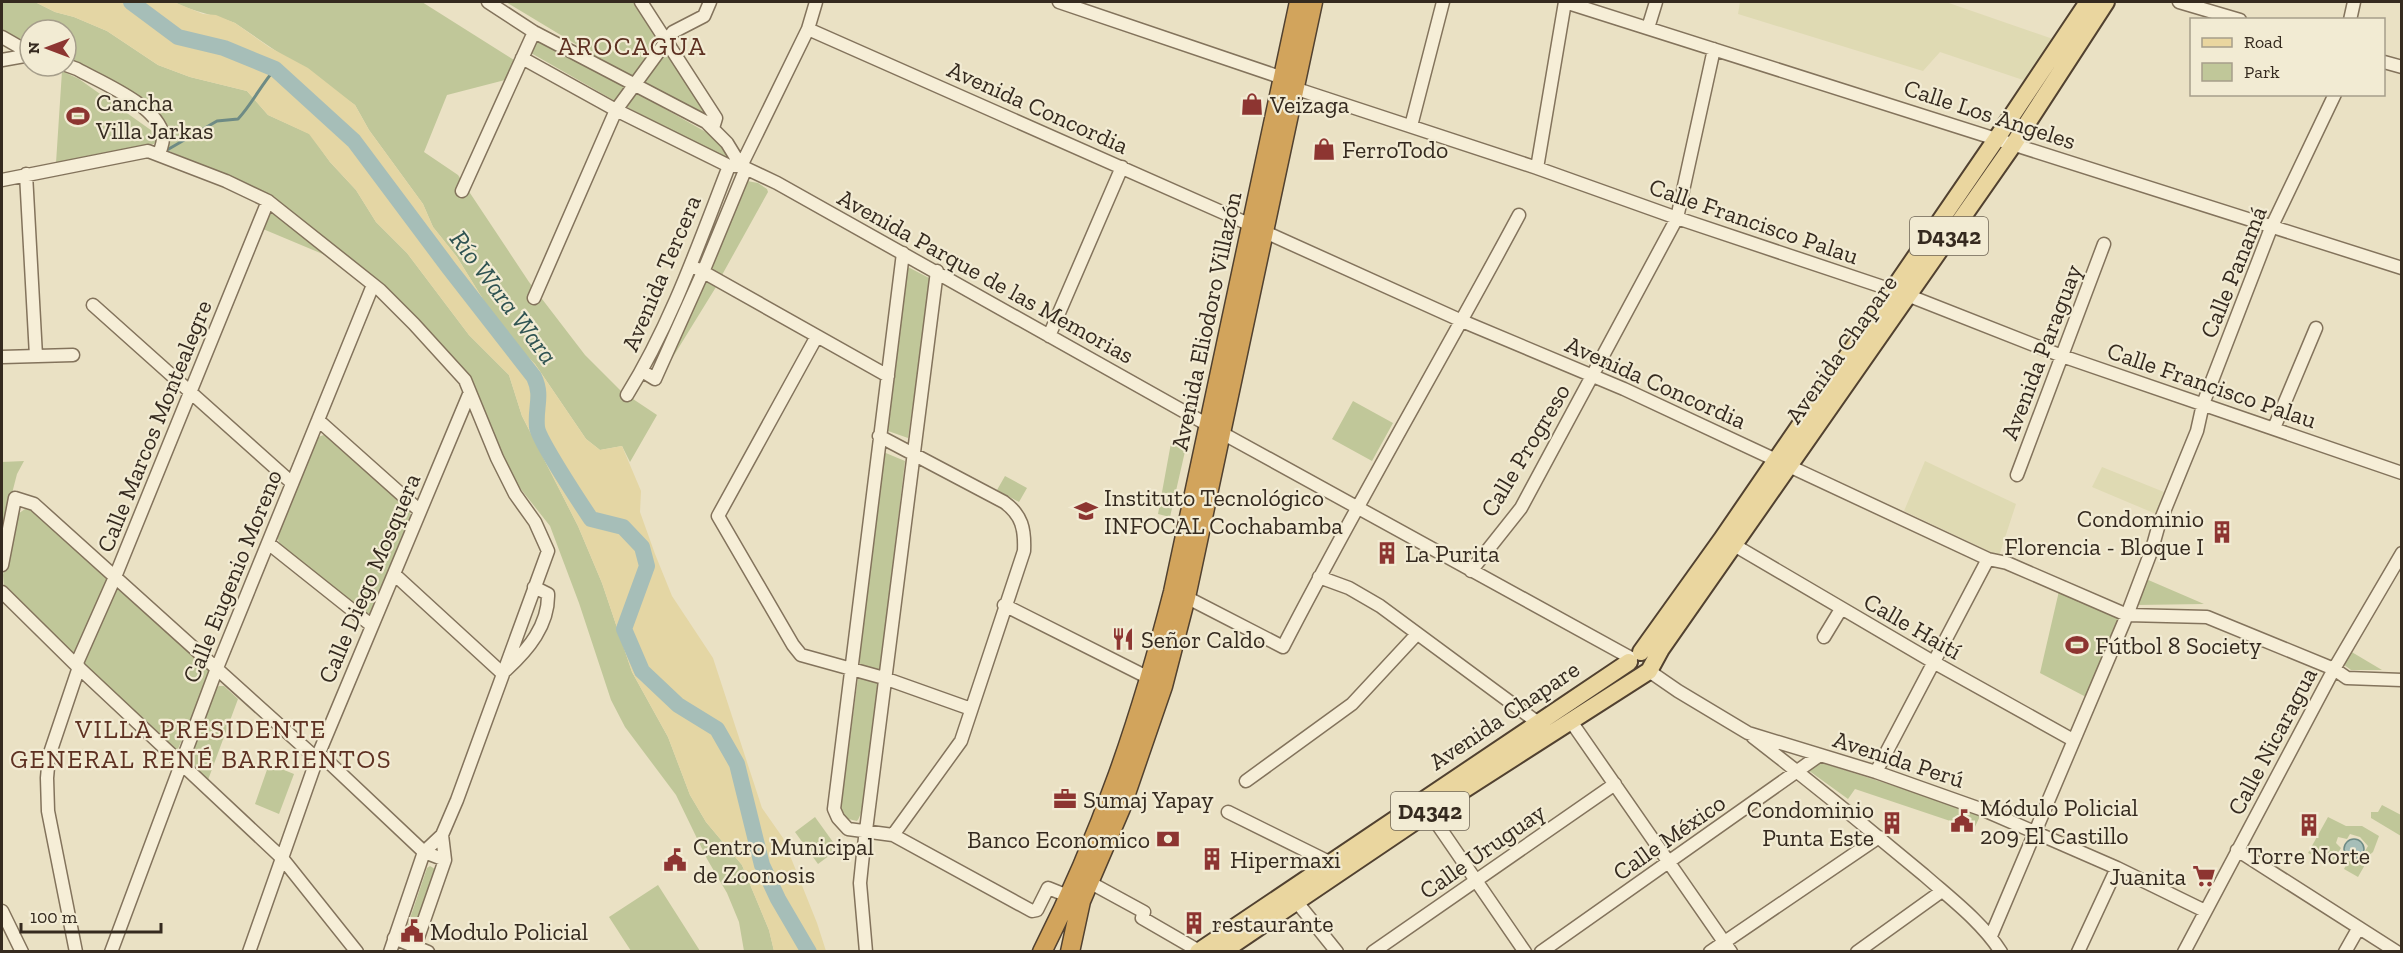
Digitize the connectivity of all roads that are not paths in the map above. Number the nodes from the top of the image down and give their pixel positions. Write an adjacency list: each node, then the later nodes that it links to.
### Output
1 (488, 2): 20 (street)
2 (641, 2): 22 (street)
3 (710, 2): 22 (street)
4 (816, 2): 19 (street, Avenida Tercera)
5 (1059, 2): 31 (street, Calle Francisco Palau)
6 (1299, 2): 31 (highway, Avenida Eliodoro Villazón)
7 (1313, 2): 31 (highway, Avenida Eliodoro Villazón)
8 (1443, 2): 35 (street)
9 (1565, 2): 18 (street, Calle Los Angeles); 41 (street)
10 (1656, 2): 18 (street)
11 (2088, 2): 37 (main road, Avenida Chapare / D4342)
12 (2106, 2): 37 (main road, Avenida Chapare / D4342)
13 (2179, 2): 15 (street)
14 (2355, 2): 17 (street)
15 (2199, 4): 16 (street)
16 (2235, 18)
17 (2351, 18)
18 (1648, 28): 24 (street, Calle Los Angeles)
19 (808, 29): 39 (street, Avenida Tercera); 40 (street, Avenida Concordia)
20 (534, 32): 26 (street); 32 (street)
21 (2, 37): 23 (street)
22 (666, 42): 32 (street); 36 (street)
23 (18, 47)
24 (1714, 49): 37 (street, Calle Los Angeles); 47 (street, Calle Progreso)
25 (18, 57): 27 (street)
26 (522, 58): 34 (street, Avenida Parque de las Memorias); 44 (street)
27 (2, 60)
28 (2385, 62): 29 (street)
29 (2402, 68)
30 (78, 70): 38 (street)
31 (1289, 83): 35 (street, Calle Francisco Palau); 48 (highway, Avenida Eliodoro Villazón)
32 (634, 85): 34 (street); 36 (street)
33 (2334, 96): 49 (street, Calle Panamá)
34 (616, 110): 39 (street, Avenida Parque de las Memorias); 58 (street)
35 (1411, 126): 41 (street, Calle Francisco Palau)
36 (713, 128): 39 (street)
37 (2005, 142): 49 (street, Calle Los Angeles); 57 (main road, Avenida Chapare / D4342)
38 (159, 154): 42 (street); 45 (street)
39 (739, 167): 51 (street, Avenida Parque de las Memorias); 52 (street, Avenida Tercera); 55 (street, Avenida Tercera)
40 (1122, 167): 48 (street, Avenida Concordia); 63 (street)
41 (1538, 168): 47 (street, Calle Francisco Palau)
42 (26, 174): 43 (street); 65 (street)
43 (2, 180)
44 (462, 191)
45 (268, 201): 56 (street); 71 (street, Calle Marcos Montealegre)
46 (1519, 215): 60 (street)
47 (1677, 218): 57 (street, Calle Francisco Palau); 69 (street, Calle Progreso)
48 (1258, 228): 60 (street, Avenida Concordia); 77 (highway, Avenida Eliodoro Villazón)
49 (2271, 228): 53 (street, Calle Los Angeles); 74 (street, Calle Panamá)
50 (2104, 244): 66 (street, Avenida Paraguay)
51 (903, 253): 54 (street, Avenida Parque de las Memorias); 70 (street)
52 (691, 265): 55 (street); 68 (street, Avenida Tercera)
53 (2402, 268)
54 (937, 271): 63 (street, Avenida Parque de las Memorias); 79 (street)
55 (703, 272): 62 (street); 68 (street, Avenida Tercera)
56 (373, 285): 72 (street); 75 (street, Calle Eugenio Moreno)
57 (1900, 292): 66 (street, Calle Francisco Palau); 80 (main road, Avenida Chapare / D4342)
58 (534, 298)
59 (93, 305): 71 (street)
60 (1462, 321): 69 (street, Avenida Concordia); 84 (street)
61 (2316, 328): 76 (street)
62 (817, 336): 70 (street); 109 (street)
63 (1049, 336): 77 (street, Avenida Parque de las Memorias)
64 (73, 355): 65 (street)
65 (36, 356): 67 (street)
66 (2062, 356): 74 (street, Calle Francisco Palau); 82 (street, Avenida Paraguay)
67 (2, 357)
68 (642, 371): 73 (street, Avenida Tercera)
69 (1594, 375): 80 (street, Avenida Concordia); 92 (street, Calle Progreso)
70 (888, 376): 78 (street)
71 (191, 392): 83 (street); 94 (street, Calle Marcos Montealegre)
72 (470, 392): 85 (street, Calle Diego Mosquera); 96 (street)
73 (627, 395)
74 (2203, 404): 76 (street, Calle Francisco Palau); 101 (street, Calle Panamá)
75 (318, 420): 83 (street, Calle Eugenio Moreno); 85 (street)
76 (2274, 428): 81 (street, Calle Francisco Palau)
77 (1215, 429): 84 (street, Avenida Perú); 98 (highway, Avenida Eliodoro Villazón); 113 (highway, Avenida Eliodoro Villazón)
78 (879, 436): 79 (street); 109 (street)
79 (913, 452): 99 (street); 112 (street)
80 (1781, 463): 88 (main road, Avenida Chapare / D4342); 90 (street, Avenida Concordia); 105 (main road, Avenida Chapare / D4342)
81 (2402, 473)
82 (2017, 475)
83 (292, 483): 87 (street, Calle Eugenio Moreno)
84 (1357, 507): 92 (street, Avenida Perú); 95 (street)
85 (420, 511): 93 (street, Calle Diego Mosquera)
86 (4, 538): 91 (street); 94 (street)
87 (268, 543): 102 (street); 108 (street, Calle Eugenio Moreno)
88 (1734, 545): 100 (street, Calle Haití); 105 (main road, Avenida Chapare / D4342)
89 (2402, 553): 110 (street, Calle Nicaragua)
90 (1988, 559): 101 (street, Avenida Concordia); 106 (street)
91 (2, 565)
92 (1471, 571): 105 (street, Avenida Perú)
93 (394, 574): 102 (street, Calle Diego Mosquera); 111 (street)
94 (115, 577): 107 (street, Calle Marcos Montealegre); 108 (street)
95 (1319, 577): 98 (street); 103 (street)
96 (534, 587): 111 (street); 111 (street)
97 (2, 592): 107 (street)
98 (1186, 597): 142 (highway, Avenida Eliodoro Villazón)
99 (1004, 605): 113 (street); 115 (street)
100 (1841, 609): 104 (street); 106 (street, Calle Haití)
101 (2127, 615): 110 (street, Avenida Concordia); 119 (street, Calle Panamá)
102 (371, 625): 121 (street, Calle Diego Mosquera)
103 (1417, 634): 117 (street); 125 (street)
104 (1824, 637)
105 (1641, 663): 116 (main road, Avenida Chapare / D4342); 117 (main road, Avenida Chapare / D4342); 118 (street, Avenida Perú)
106 (1935, 663): 119 (street, Calle Haití); 124 (street)
107 (77, 666): 122 (street); 155 (street, Calle Marcos Montealegre)
108 (217, 668): 121 (street); 122 (street, Calle Eugenio Moreno)
109 (853, 669): 112 (street); 129 (street)
110 (2334, 669): 114 (street, Avenida Concordia); 134 (street, Calle Nicaragua)
111 (502, 673): 131 (street)
112 (884, 678): 115 (street); 129 (street)
113 (1150, 679): 144 (highway, Avenida Eliodoro Villazón)
114 (2402, 680)
115 (971, 709): 132 (street)
116 (1570, 720): 126 (street); 128 (main road, Avenida Chapare / D4342)
117 (1537, 722): 138 (main road, Avenida Chapare / D4342)
118 (1748, 733): 120 (street, Avenida Perú); 123 (street)
119 (2073, 740): 130 (street, Calle Panamá)
120 (1820, 755): 123 (street, Calle México); 124 (street, Avenida Perú)
121 (318, 756): 135 (street); 136 (street, Calle Diego Mosquera)
122 (181, 762): 136 (street); 156 (street, Calle Eugenio Moreno)
123 (1797, 771): 133 (street); 139 (street, Calle México)
124 (1876, 772): 130 (street, Avenida Perú)
125 (1246, 781)
126 (1615, 784): 139 (street); 141 (street, Calle Uruguay)
127 (1228, 812): 138 (street)
128 (1429, 812): 141 (street); 145 (main road, Avenida Chapare / D4342)
129 (866, 832): 132 (street); 161 (street)
130 (2034, 832): 140 (street, Avenida Perú); 149 (street, Calle Panamá)
131 (442, 835): 135 (street); 137 (street)
132 (893, 835): 144 (street)
133 (1879, 837): 143 (street); 151 (street)
134 (2237, 850): 147 (street, Calle Nicaragua); 148 (street)
135 (424, 852): 137 (street); 150 (street)
136 (282, 858): 157 (street, Calle Diego Mosquera); 158 (street)
137 (445, 860): 152 (street)
138 (1329, 862): 145 (main road, Avenida Chapare / D4342)
139 (1670, 862): 151 (street); 169 (street, Calle México)
140 (2117, 868): 147 (street, Avenida Perú); 173 (street)
141 (1477, 880): 167 (street, Calle Uruguay); 168 (street)
142 (1089, 882): 163 (highway, Avenida Eliodoro Villazón); 164 (street)
143 (1942, 891): 149 (street); 171 (street)
144 (1068, 896): 162 (highway, Avenida Eliodoro Villazón)
145 (1292, 896): 164 (main road, Avenida Chapare / D4342); 165 (main road, Avenida Chapare / D4342); 166 (street)
146 (2, 911): 154 (street)
147 (2205, 911): 174 (street, Calle Nicaragua)
148 (2358, 929): 153 (street); 175 (street)
149 (1991, 936): 172 (street)
150 (394, 938): 152 (street); 159 (street)
151 (1728, 947): 170 (street)
152 (414, 949): 160 (street)
153 (2398, 950)
154 (22, 951)
155 (76, 951)
156 (111, 951)
157 (249, 951)
158 (357, 951)
159 (390, 951)
160 (428, 951)
161 (866, 951)
162 (1042, 951)
163 (1070, 951)
164 (1198, 951)
165 (1221, 951)
166 (1337, 951)
167 (1373, 951)
168 (1525, 951)
169 (1541, 951)
170 (1710, 951)
171 (1857, 951)
172 (2001, 951)
173 (2078, 951)
174 (2184, 951)
175 (2345, 951)

